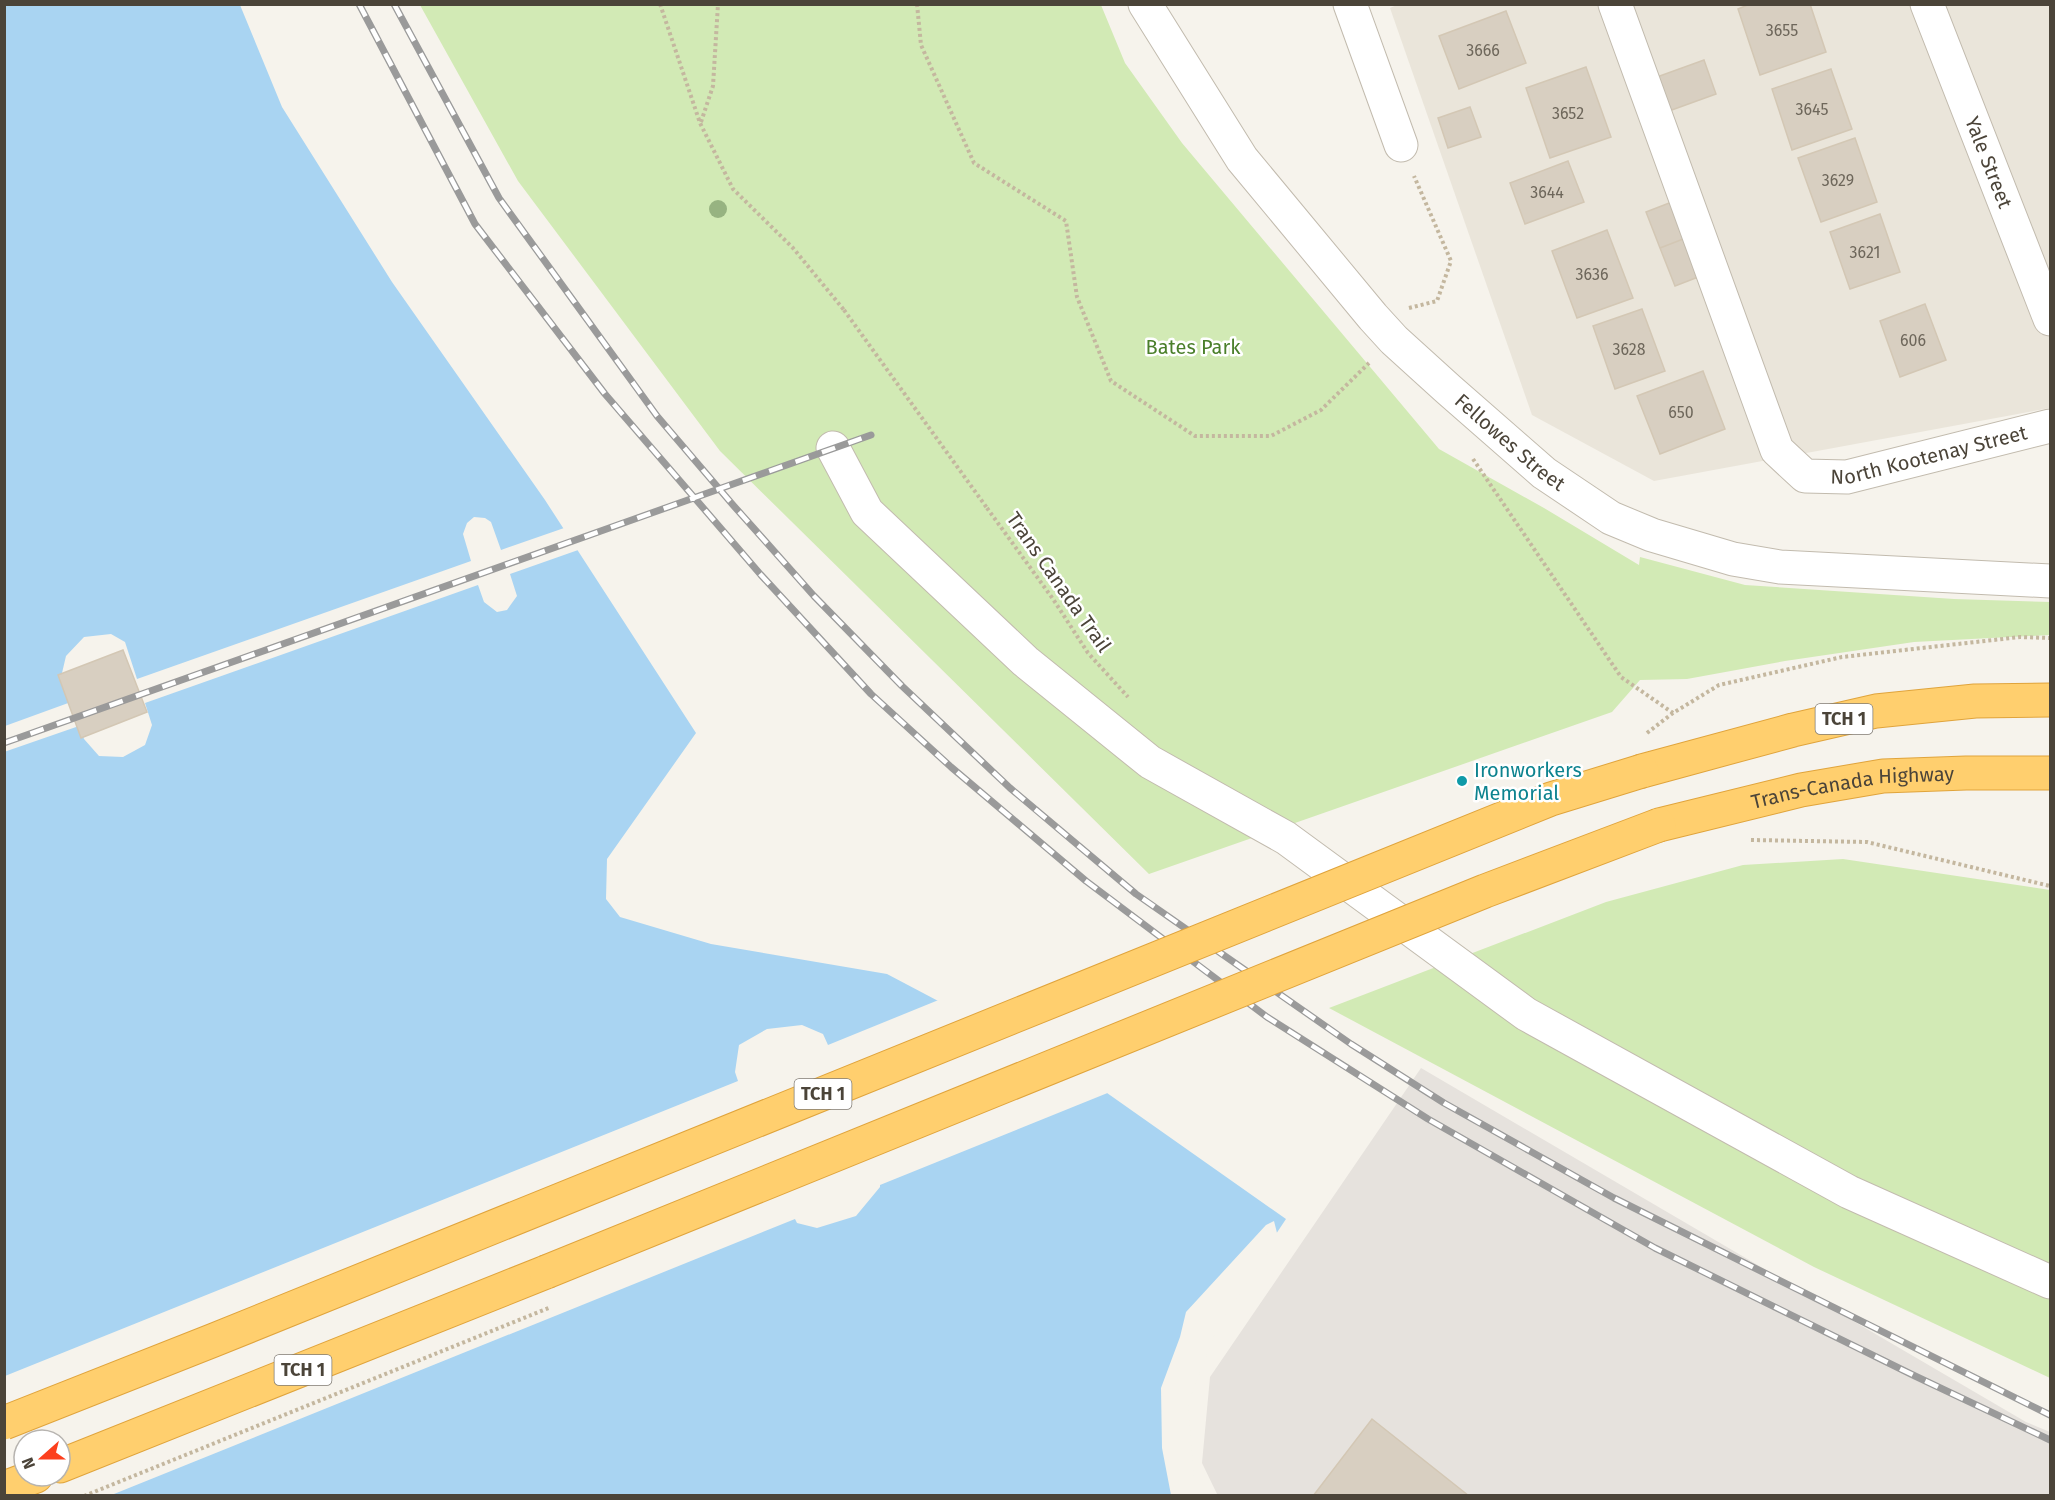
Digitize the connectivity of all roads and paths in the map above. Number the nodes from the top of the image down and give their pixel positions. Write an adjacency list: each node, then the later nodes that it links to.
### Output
1 (660, 4): 8 (path, Trans Canada Trail)
2 (718, 4): 8 (path)
3 (917, 4): 11 (path)
4 (1145, 4): 11 (street, Fellowes Street)
5 (1350, 4): 9 (street)
6 (1616, 4): 12 (street, North Kootenay Street)
7 (1928, 4): 10 (street, Yale Street)
8 (700, 123): 18 (path, Trans Canada Trail, bridge)
9 (1401, 145): 11 (path)
10 (2050, 319)
11 (1383, 328): 15 (street, Fellowes Street)
12 (2050, 426)
13 (833, 448): 24 (street)
14 (1470, 456): 19 (path)
15 (2050, 581)
16 (2050, 638): 19 (path)
17 (2050, 700): 25 (highway, TCH 1, bridge)
18 (1133, 702)
19 (1673, 713): 20 (path)
20 (1641, 737)
21 (2050, 773): 26 (highway, Trans-Canada Highway / TCH 1, bridge)
22 (1748, 840): 23 (path)
23 (2050, 886)
24 (2050, 1282)
25 (4, 1423)
26 (72, 1461)

